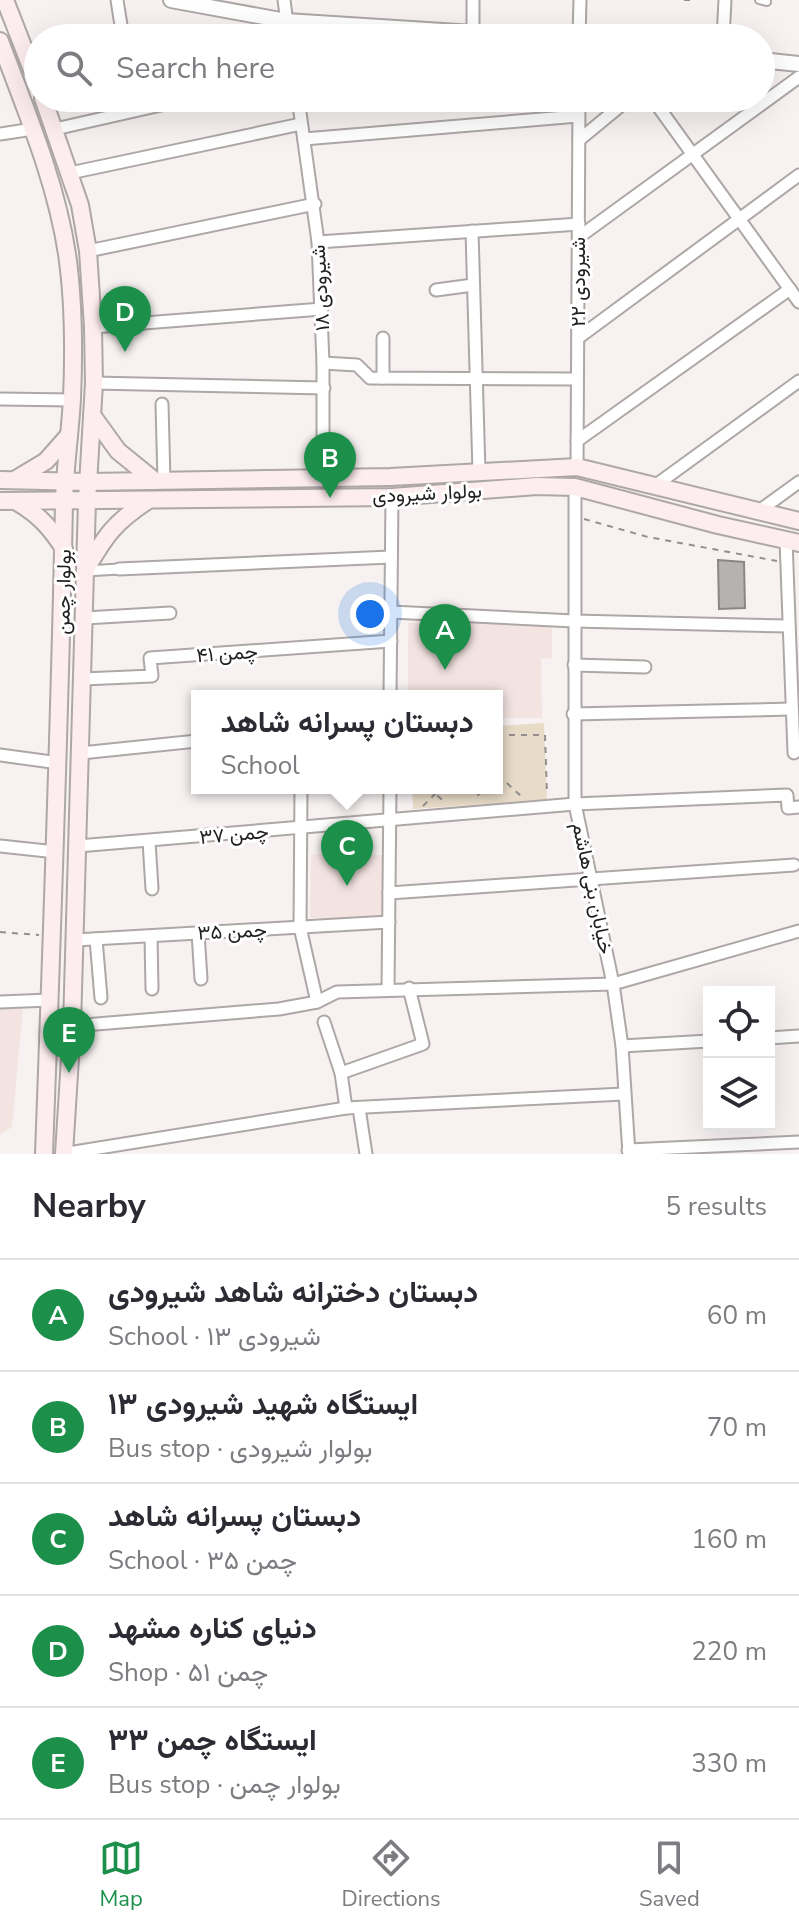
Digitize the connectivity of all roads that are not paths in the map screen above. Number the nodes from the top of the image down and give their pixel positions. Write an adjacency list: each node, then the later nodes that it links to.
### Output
1 (5, 0): 18 (main road)
2 (117, 0): 11 (street)
3 (171, 0): 10 (street)
4 (284, 0): 10 (street)
5 (473, 0): 14 (street)
6 (580, 0): 15 (street)
7 (725, 0): 16 (street)
8 (759, 0): 9 (lane)
9 (767, 2)
10 (286, 21): 12 (street); 13 (street)
11 (121, 24)
12 (287, 24)
13 (337, 24)
14 (473, 24)
15 (579, 24)
16 (724, 24)
17 (0, 41): 23 (main road, بولوار چمن)
18 (24, 49)
19 (775, 61): 20 (street)
20 (799, 64)
21 (799, 77): 22 (street)
22 (775, 94)
23 (24, 105)
24 (27, 112): 34 (main road, بولوار چمن)
25 (48, 112): 35 (main road, بولوار چمن)
26 (130, 112): 35 (street)
27 (300, 112): 33 (street, شیرودی ۱۸)
28 (578, 112): 32 (street, شیرودی ۲۲)
29 (613, 112): 38 (street)
30 (662, 112): 39 (street)
31 (751, 112): 39 (street)
32 (578, 116): 37 (street); 38 (street, شیرودی ۲۲)
33 (301, 124): 37 (street, شیرودی ۱۸); 40 (street)
34 (33, 129): 36 (street); 64 (main road, بولوار چمن)
35 (55, 129): 40 (main road, بولوار چمن)
36 (0, 134)
37 (304, 139): 42 (street, شیرودی ۱۸)
38 (579, 140): 45 (street, شیرودی ۲۲)
39 (693, 154): 43 (street); 45 (street)
40 (70, 173): 47 (main road, بولوار چمن)
41 (799, 175): 43 (street)
42 (315, 204): 46 (street, شیرودی ۱۸); 47 (street)
43 (739, 219): 49 (street); 55 (street)
44 (472, 231): 45 (street); 46 (street); 48 (street)
45 (579, 231): 55 (street, شیرودی ۲۲)
46 (318, 242): 52 (street, شیرودی ۱۸)
47 (88, 251): 53 (main road, بولوار چمن)
48 (473, 285): 50 (street); 58 (street)
49 (790, 289): 51 (street); 68 (street)
50 (436, 290)
51 (799, 302)
52 (322, 309): 53 (street); 56 (street, شیرودی ۱۸)
53 (93, 327): 61 (main road, بولوار چمن)
54 (383, 338): 57 (street)
55 (578, 338): 59 (street, شیرودی ۲۲)
56 (323, 363): 57 (street); 62 (street, شیرودی ۱۸)
57 (383, 378): 58 (street)
58 (476, 379): 59 (street); 70 (street)
59 (577, 379): 68 (street, شیرودی ۲۲)
60 (799, 381): 77 (street)
61 (94, 383): 62 (street); 66 (main road, بولوار چمن)
62 (324, 388): 71 (street, شیرودی ۱۸)
63 (0, 399): 64 (street)
64 (72, 400): 67 (main road, بولوار چمن)
65 (162, 404): 74 (street)
66 (92, 415): 74 (main road); 75 (main road, بولوار چمن)
67 (69, 435): 72 (main road); 73 (main road, بولوار چمن)
68 (577, 441): 69 (street, شیرودی ۲۲)
69 (577, 467): 70 (main road, بولوار شیرودی); 77 (main road, بولوار شیرودی)
70 (479, 472): 71 (main road, بولوار شیرودی)
71 (323, 479): 74 (main road, بولوار شیرودی)
72 (8, 480): 73 (main road, بولوار شیرودی)
73 (65, 481): 75 (main road, بولوار شیرودی); 81 (main road, بولوار چمن)
74 (160, 481): 75 (main road, بولوار شیرودی)
75 (88, 482): 82 (main road, بولوار چمن)
76 (799, 482): 84 (street)
77 (656, 485): 84 (main road, بولوار شیرودی)
78 (575, 487): 79 (main road, بولوار شیرودی); 86 (main road, بولوار شیرودی); 94 (street, خیابان بنی هاشم)
79 (392, 497): 83 (main road, بولوار شیرودی); 88 (street)
80 (8, 501): 81 (main road, بولوار شیرودی); 87 (main road)
81 (64, 501): 82 (main road, بولوار شیرودی); 87 (main road, بولوار چمن)
82 (87, 501): 83 (main road, بولوار شیرودی); 90 (main road, بولوار چمن)
83 (147, 501): 90 (main road)
84 (759, 511): 85 (main road, بولوار شیرودی)
85 (799, 521)
86 (793, 541): 95 (street)
87 (64, 549): 107 (main road, بولوار چمن)
88 (391, 557): 89 (street); 91 (street)
89 (119, 569): 90 (street)
90 (86, 571): 93 (main road, بولوار چمن)
91 (391, 612): 94 (street); 96 (street)
92 (170, 613): 93 (street)
93 (85, 618): 99 (main road, بولوار چمن)
94 (574, 621): 95 (street); 97 (street, خیابان بنی هاشم)
95 (788, 626): 101 (street)
96 (391, 641): 99 (street, چمن ۴۱); 100 (street)
97 (574, 665): 98 (street); 102 (street, خیابان بنی هاشم)
98 (645, 667)
99 (83, 679): 104 (main road, بولوار چمن)
100 (390, 690)
101 (792, 709): 102 (street); 105 (street)
102 (573, 714): 110 (street, خیابان بنی هاشم)
103 (191, 742): 104 (street)
104 (81, 753): 116 (main road, بولوار چمن)
105 (794, 753)
106 (0, 755): 107 (street)
107 (59, 763): 117 (main road, بولوار چمن)
108 (301, 794): 113 (street)
109 (390, 794): 112 (street)
110 (575, 804): 111 (street, چمن ۳۷); 112 (street, چمن ۳۷); 119 (street, خیابان بنی هاشم)
111 (799, 807)
112 (389, 820): 113 (street, چمن ۳۷); 121 (street)
113 (301, 828): 114 (street, چمن ۳۷); 123 (street)
114 (149, 841): 116 (street, چمن ۳۷); 120 (street)
115 (0, 846): 117 (street)
116 (78, 846): 128 (main road, بولوار چمن)
117 (56, 852): 135 (main road, بولوار چمن)
118 (794, 865): 119 (street)
119 (591, 878): 121 (street); 130 (street, خیابان بنی هاشم)
120 (152, 889)
121 (389, 893): 122 (street)
122 (389, 922): 123 (street, چمن ۳۵); 133 (street)
123 (300, 927): 125 (street, چمن ۳۵); 137 (street)
124 (799, 931): 130 (street)
125 (198, 933): 126 (street, چمن ۳۵); 129 (street)
126 (151, 936): 127 (street, چمن ۳۵); 132 (street)
127 (96, 939): 128 (street, چمن ۳۵); 134 (street)
128 (75, 940): 139 (main road, بولوار چمن)
129 (201, 979)
130 (613, 984): 131 (street); 143 (street, خیابان بنی هاشم)
131 (409, 988): 133 (street); 144 (street)
132 (152, 989)
133 (388, 989): 137 (street)
134 (101, 998)
135 (50, 1000): 136 (street); 150 (main road, بولوار چمن)
136 (0, 1002)
137 (317, 1002): 139 (street)
138 (324, 1022): 144 (street)
139 (72, 1026): 151 (main road, بولوار چمن)
140 (799, 1036): 141 (street)
141 (775, 1038)
142 (703, 1041): 143 (street)
143 (622, 1046): 145 (street, خیابان بنی هاشم)
144 (341, 1073): 146 (street)
145 (624, 1094): 147 (street); 149 (street, خیابان بنی هاشم)
146 (346, 1108): 147 (street); 151 (street)
147 (359, 1108): 152 (street)
148 (799, 1142): 149 (street)
149 (629, 1152)
150 (44, 1154)
151 (63, 1154)
152 (366, 1154)

